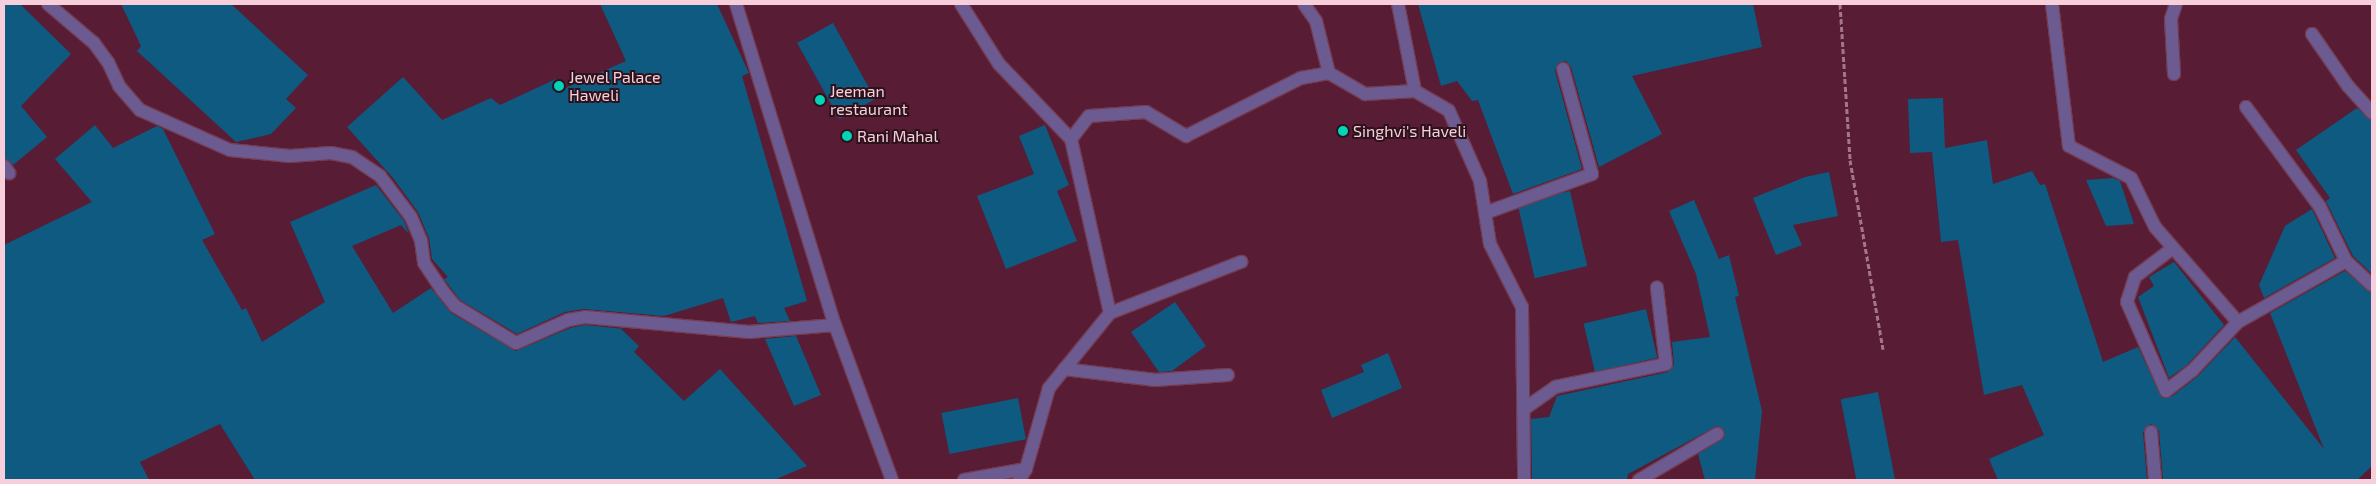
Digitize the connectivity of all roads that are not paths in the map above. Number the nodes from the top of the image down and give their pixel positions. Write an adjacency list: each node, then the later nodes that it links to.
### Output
1 (48, 4): 24 (street)
2 (736, 4): 24 (street)
3 (961, 4): 15 (street)
4 (1304, 4): 10 (street)
5 (1398, 4): 12 (street)
6 (2052, 4): 17 (street)
7 (2176, 4): 11 (street)
8 (2312, 34): 14 (street)
9 (1563, 69): 16 (street)
10 (1329, 73): 12 (street); 15 (street)
11 (2174, 74)
12 (1415, 91): 16 (street)
13 (2246, 107): 18 (street)
14 (2372, 113)
15 (1071, 139): 22 (street)
16 (1485, 212): 27 (street)
17 (2173, 248): 23 (street); 23 (street)
18 (2346, 260): 20 (street); 23 (street)
19 (1240, 262): 22 (street)
20 (2372, 285)
21 (1657, 288): 27 (street)
22 (1110, 313): 25 (street)
23 (2238, 322)
24 (835, 325): 31 (street)
25 (1064, 369): 26 (street); 30 (street)
26 (1228, 375)
27 (1524, 409): 34 (street)
28 (2151, 432): 36 (street)
29 (1717, 434): 35 (street)
30 (1026, 469): 32 (street); 33 (street)
31 (892, 480)
32 (964, 480)
33 (1018, 480)
34 (1524, 480)
35 (1639, 480)
36 (2155, 480)

